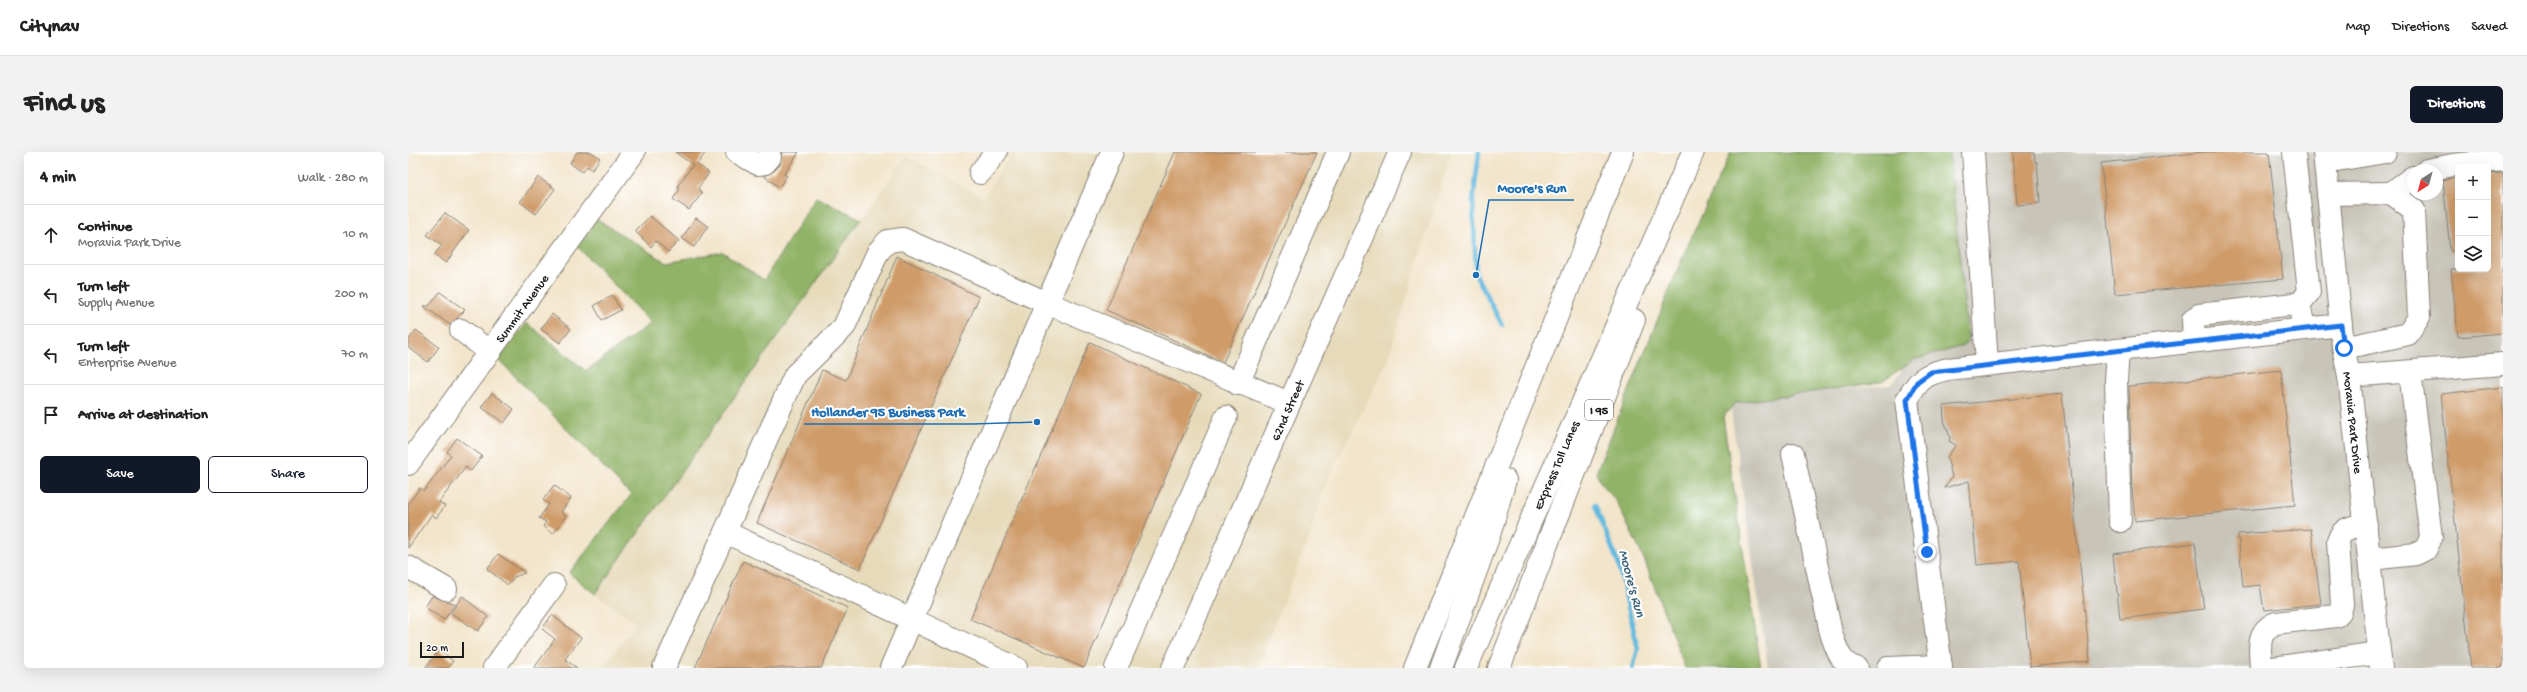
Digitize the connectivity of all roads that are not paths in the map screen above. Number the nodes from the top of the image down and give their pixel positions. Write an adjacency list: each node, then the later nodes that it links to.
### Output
1 (634, 152): 29 (main road, Summit Avenue)
2 (737, 152): 13 (main road)
3 (996, 152): 17 (main road)
4 (1112, 152): 21 (main road)
5 (1338, 152): 34 (main road)
6 (1400, 152): 35 (main road, 62nd Street)
7 (1623, 152): 36 (main road)
8 (1693, 152): 60 (main road, Express Toll Lanes)
9 (1699, 152): 61 (main road, I 95)
10 (1972, 152): 30 (main road)
11 (2385, 152): 14 (main road)
12 (2294, 153): 22 (main road)
13 (770, 157)
14 (2325, 157): 20 (main road, Moravia Park Drive)
15 (2503, 160): 16 (main road)
16 (2443, 167)
17 (980, 173)
18 (2407, 181): 19 (main road)
19 (2391, 193): 20 (main road); 27 (main road)
20 (2328, 194): 23 (main road, Moravia Park Drive)
21 (1047, 303): 34 (main road); 43 (main road); 48 (main road)
22 (2298, 306): 24 (main road); 26 (main road)
23 (2341, 325): 24 (main road); 27 (main road, Moravia Park Drive)
24 (2303, 329): 26 (main road)
25 (461, 330): 29 (main road)
26 (2194, 341): 28 (main road)
27 (2344, 348): 33 (main road, Moravia Park Drive)
28 (2118, 350): 30 (main road); 41 (main road)
29 (490, 352): 38 (main road, Summit Avenue)
30 (1987, 364): 51 (main road)
31 (2503, 364): 32 (main road)
32 (2410, 372): 33 (main road); 44 (main road)
33 (2349, 376): 42 (main road, Moravia Park Drive)
34 (1238, 384): 35 (main road)
35 (1289, 403): 57 (main road, 62nd Street)
36 (1520, 410): 58 (main road); 59 (main road)
37 (1226, 417): 56 (main road)
38 (414, 441): 40 (main road, Summit Avenue)
39 (1793, 454): 62 (main road)
40 (408, 464)
41 (2120, 521)
42 (2366, 525): 44 (main road, Moravia Park Drive); 64 (main road)
43 (725, 532): 48 (main road); 53 (main road)
44 (2370, 559): 49 (main road, Moravia Park Drive)
45 (408, 567): 47 (main road)
46 (554, 585): 52 (main road)
47 (446, 589)
48 (913, 619): 54 (main road); 55 (main road)
49 (2380, 660): 50 (main road)
50 (2339, 664): 65 (main road)
51 (1941, 667): 63 (main road)
52 (494, 668)
53 (664, 668)
54 (891, 668)
55 (1016, 668)
56 (1116, 668)
57 (1173, 668)
58 (1415, 668)
59 (1440, 668)
60 (1466, 668)
61 (1499, 668)
62 (1856, 668)
63 (1888, 668)
64 (2261, 668)
65 (2273, 668)

